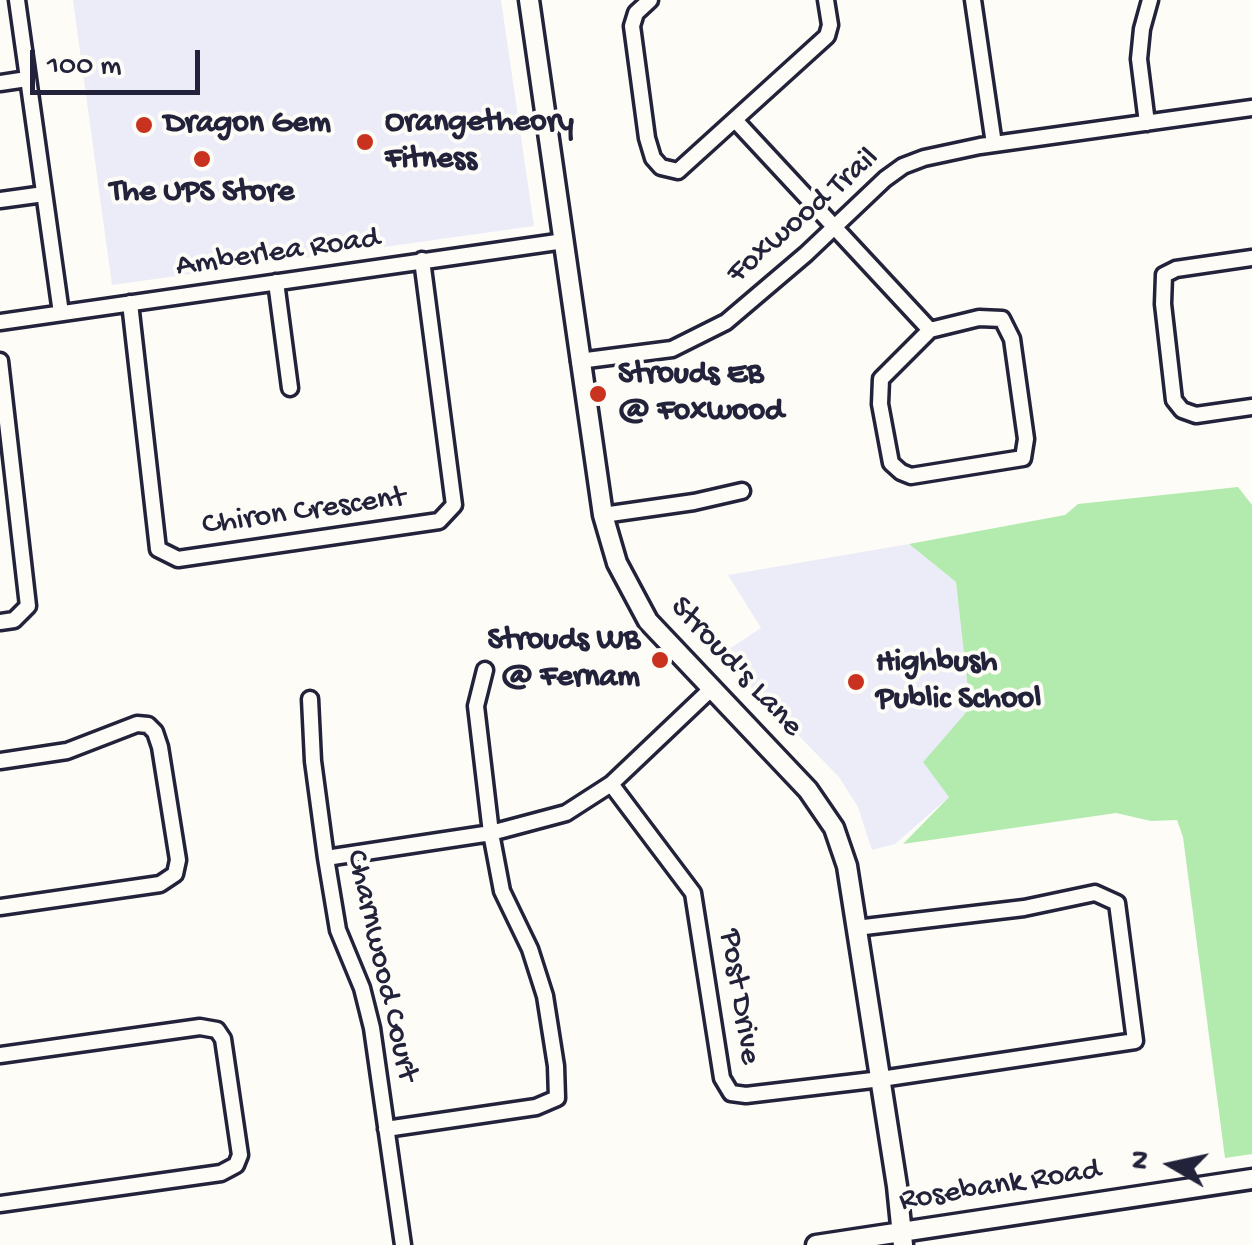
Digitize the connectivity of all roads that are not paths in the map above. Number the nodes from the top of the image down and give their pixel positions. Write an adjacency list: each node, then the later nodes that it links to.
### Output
1 (17, 0): 7 (street)
2 (530, 0): 16 (street, Stroud's Lane)
3 (650, 0): 10 (street)
4 (826, 0): 10 (street)
5 (973, 0): 12 (street)
6 (1150, 0): 11 (street)
7 (27, 79): 8 (street); 13 (street)
8 (0, 82)
9 (1252, 108): 11 (street, Foxwood Trail)
10 (735, 120): 15 (street)
11 (1147, 123): 12 (street, Foxwood Trail)
12 (994, 144): 15 (street, Foxwood Trail)
13 (44, 194): 14 (street); 21 (street)
14 (0, 200)
15 (832, 226): 23 (street); 25 (street, Foxwood Trail)
16 (564, 241): 18 (street, Amberlea Road); 25 (street, Stroud's Lane)
17 (1252, 258): 27 (street)
18 (422, 260): 19 (street, Amberlea Road); 20 (street, Chiron Crescent)
19 (276, 282): 20 (street, Amberlea Road); 26 (street)
20 (130, 303): 21 (street, Amberlea Road)
21 (61, 313): 22 (street, Amberlea Road)
22 (0, 322)
23 (930, 330): 23 (street)
24 (0, 361): 28 (street)
25 (579, 361): 30 (street, Stroud's Lane)
26 (290, 388)
27 (1252, 407)
28 (6, 471): 31 (street)
29 (742, 490): 30 (street)
30 (603, 515): 33 (street, Stroud's Lane)
31 (0, 622)
32 (485, 670): 37 (street)
33 (710, 690): 36 (street); 40 (street, Stroud's Lane)
34 (310, 699): 38 (street, Charnwood Court)
35 (0, 761): 39 (street)
36 (611, 784): 37 (street); 42 (street, Post Drive)
37 (492, 834): 38 (street); 43 (street)
38 (326, 858): 43 (street, Charnwood Court)
39 (0, 907)
40 (856, 928): 42 (street, Stroud's Lane); 42 (street)
41 (0, 1055): 45 (street)
42 (880, 1079): 46 (street, Stroud's Lane)
43 (386, 1129): 47 (street, Charnwood Court)
44 (1252, 1179): 46 (street, Rosebank Road)
45 (0, 1204)
46 (902, 1239): 48 (street, Rosebank Road)
47 (403, 1245)
48 (816, 1245)

